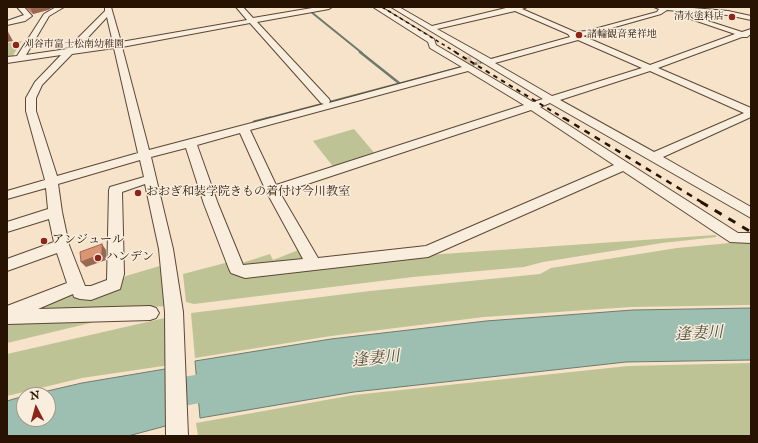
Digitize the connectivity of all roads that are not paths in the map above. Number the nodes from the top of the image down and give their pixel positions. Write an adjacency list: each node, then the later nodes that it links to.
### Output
1 (20, 7): 15 (street)
2 (61, 7): 23 (street)
3 (239, 7): 14 (street)
4 (330, 7): 14 (street)
5 (376, 7): 26 (street)
6 (394, 7): 16 (street)
7 (524, 7): 9 (street)
8 (655, 7): 10 (street)
9 (513, 8): 16 (street); 19 (street)
10 (665, 8): 12 (street); 18 (street); 19 (street)
11 (109, 9): 21 (street); 22 (street)
12 (730, 10): 13 (street)
13 (751, 18)
14 (252, 21): 21 (street); 29 (street)
15 (7, 23)
16 (431, 28): 25 (street)
17 (751, 31): 18 (street)
18 (741, 34): 20 (street); 27 (street)
19 (579, 35): 25 (street); 27 (street)
20 (751, 38)
21 (118, 45): 22 (street); 34 (street)
22 (72, 51): 23 (street); 37 (street)
23 (20, 58): 24 (street)
24 (7, 60)
25 (484, 60): 28 (street)
26 (466, 65): 29 (street); 30 (street); 32 (street)
27 (650, 68): 28 (street); 31 (street)
28 (550, 99): 30 (street); 35 (street)
29 (325, 101): 34 (street)
30 (532, 106): 36 (street); 40 (street)
31 (751, 112): 35 (street)
32 (243, 128): 33 (street); 40 (street)
33 (190, 142): 34 (street); 47 (street)
34 (144, 152): 37 (street); 38 (street)
35 (654, 157): 43 (street)
36 (623, 166): 45 (street); 47 (street)
37 (51, 178): 39 (street); 41 (street); 42 (street)
38 (149, 179): 49 (street); 52 (street)
39 (7, 187)
40 (272, 190): 47 (street)
41 (7, 195)
42 (55, 212): 44 (street); 46 (street)
43 (751, 213)
44 (7, 227)
45 (751, 238)
46 (62, 245): 48 (street); 49 (street)
47 (313, 263)
48 (7, 265)
49 (76, 286): 51 (street)
50 (150, 313): 51 (street)
51 (7, 315)
52 (177, 436)

